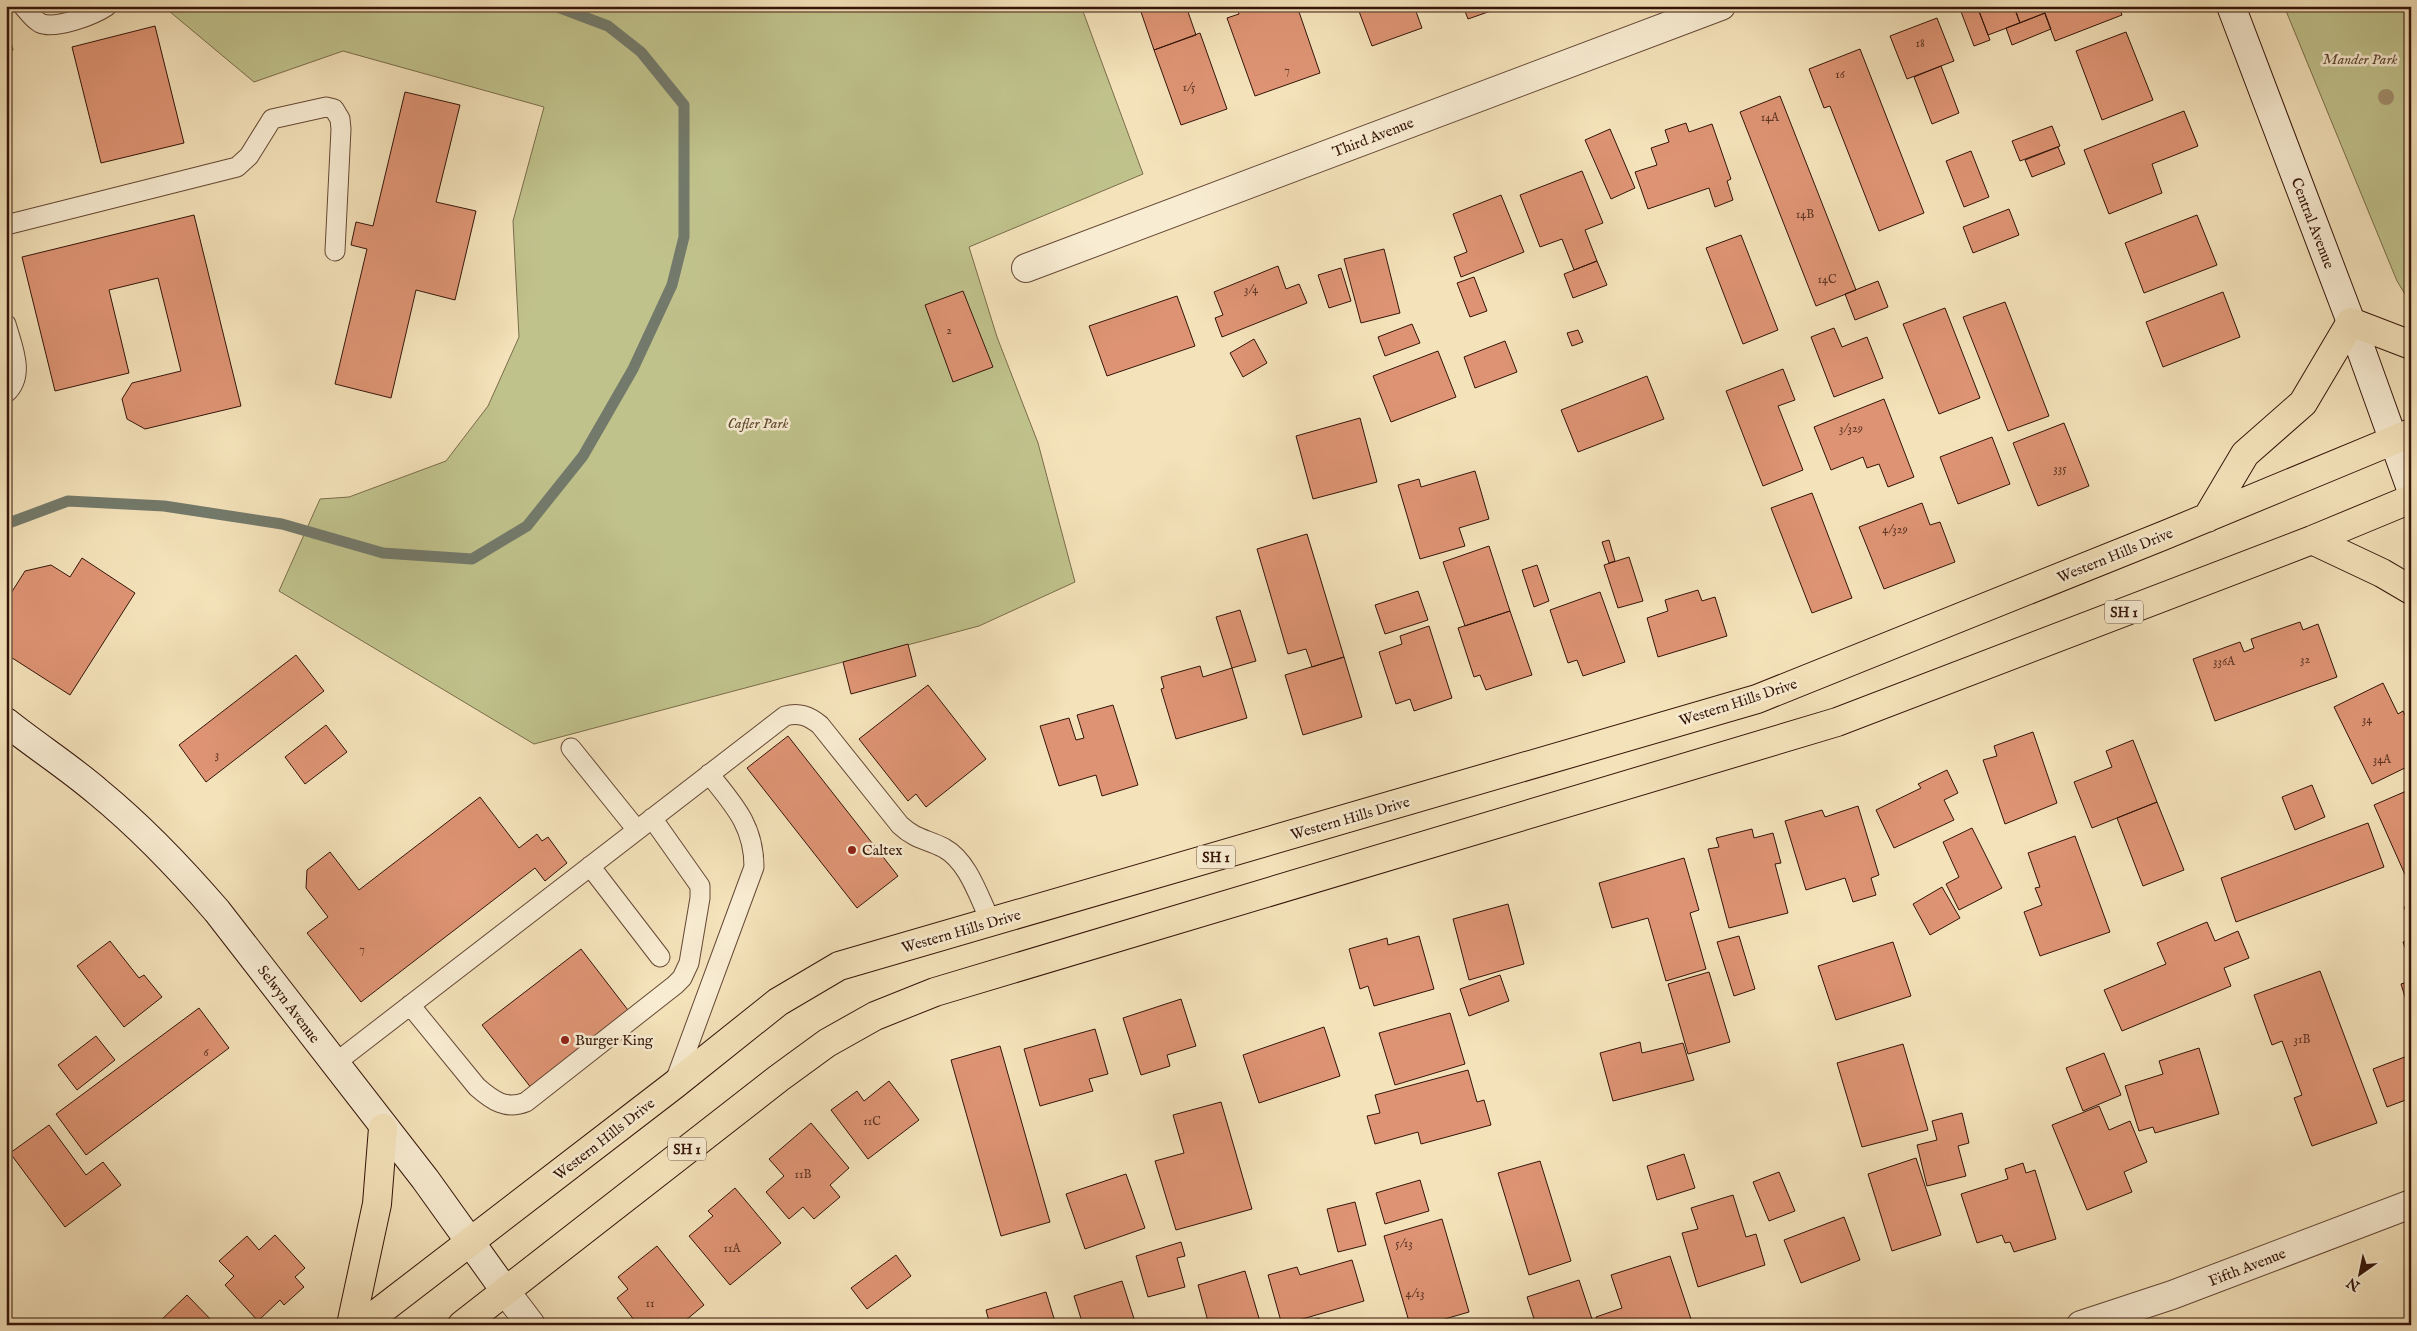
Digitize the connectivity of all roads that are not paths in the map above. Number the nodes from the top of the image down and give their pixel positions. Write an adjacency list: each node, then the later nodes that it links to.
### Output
1 (23, 6): 2 (lane)
2 (107, 6)
3 (1721, 6): 7 (main road, Third Avenue)
4 (2231, 6): 8 (main road, Central Avenue)
5 (6, 225): 6 (lane)
6 (335, 251)
7 (1026, 268)
8 (2351, 322): 10 (highway); 12 (main road, Central Avenue); 15 (highway)
9 (6, 324): 11 (lane)
10 (2411, 345)
11 (6, 393)
12 (2402, 436): 13 (main road, Central Avenue); 15 (highway, Western Hills Drive / SH 1)
13 (2411, 488)
14 (2411, 499): 16 (highway, SH 1)
15 (2207, 518): 23 (highway, Western Hills Drive / SH 1)
16 (2312, 540): 17 (highway); 31 (highway, SH 1)
17 (2411, 590)
18 (6, 722): 26 (main road, Selwyn Avenue)
19 (571, 748): 21 (lane)
20 (710, 774): 21 (lane); 23 (lane); 27 (lane)
21 (644, 824): 22 (lane); 25 (lane)
22 (590, 866): 24 (lane); 25 (lane)
23 (991, 922): 27 (highway, Western Hills Drive / SH 1)
24 (660, 957)
25 (410, 1005): 26 (lane)
26 (334, 1064): 28 (main road, Selwyn Avenue)
27 (674, 1085): 30 (highway, Western Hills Drive / SH 1)
28 (383, 1128): 30 (main road, Selwyn Avenue); 32 (highway)
29 (2411, 1204): 36 (main road, Fifth Avenue)
30 (470, 1242): 31 (main road, Selwyn Avenue); 33 (highway, Western Hills Drive / SH 1)
31 (506, 1292): 34 (highway, SH 1); 35 (main road, Selwyn Avenue)
32 (351, 1325)
33 (362, 1325)
34 (462, 1325)
35 (531, 1325)
36 (2081, 1325)

